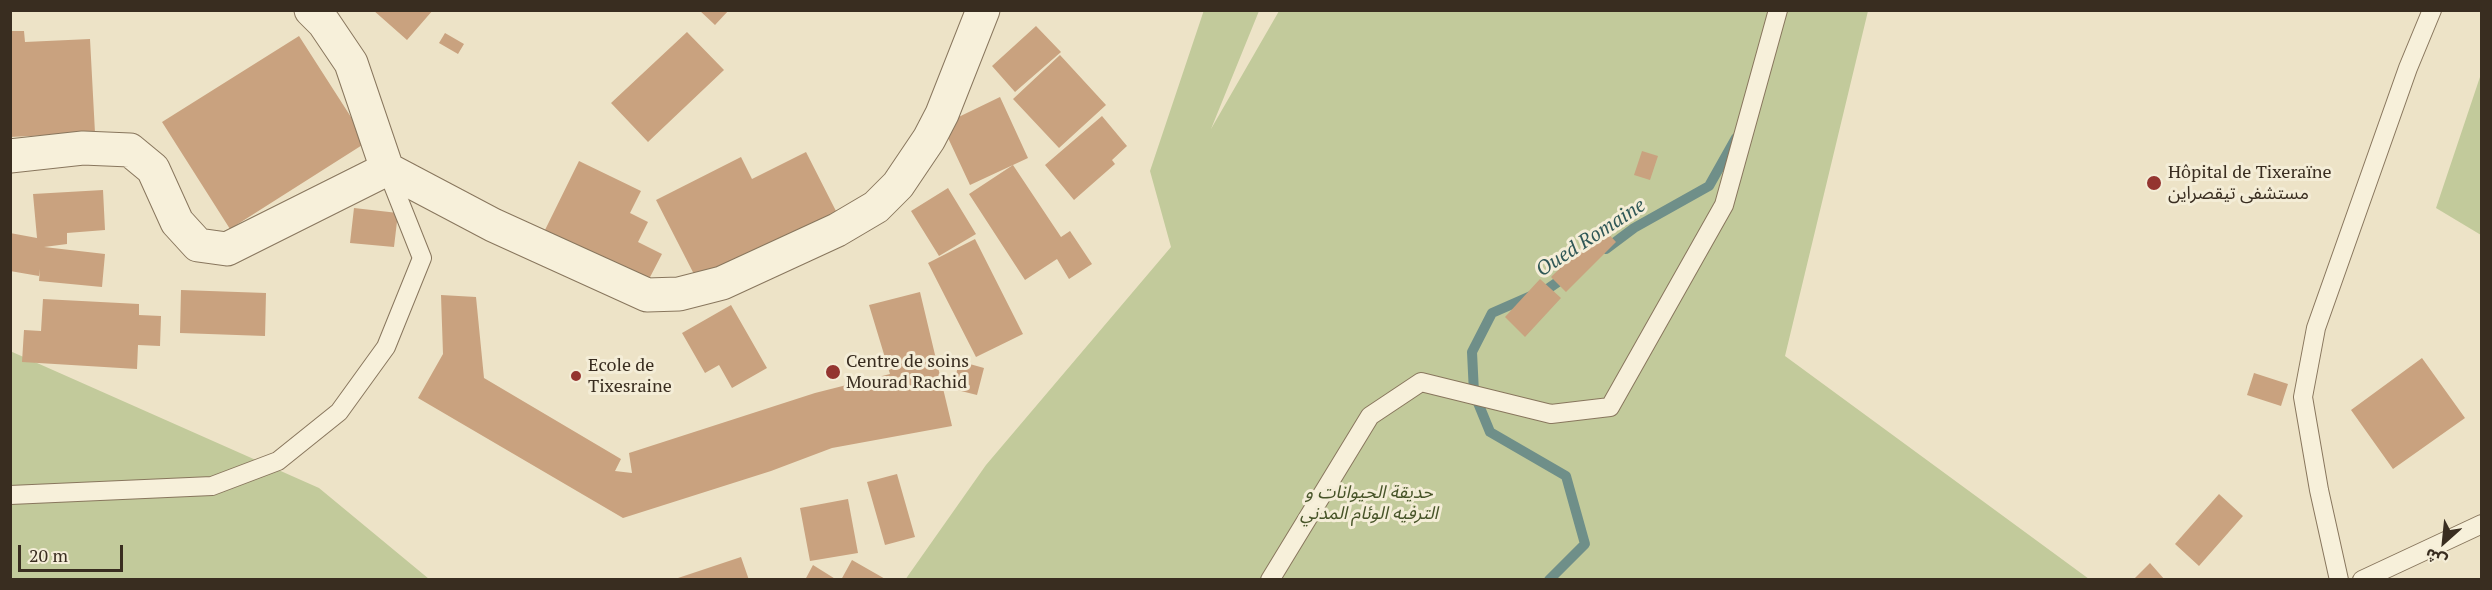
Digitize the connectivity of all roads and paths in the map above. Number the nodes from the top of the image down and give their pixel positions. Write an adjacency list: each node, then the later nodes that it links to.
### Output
1 (311, 10): 6 (street)
2 (983, 10): 6 (street)
3 (1778, 10): 9 (lane)
4 (2432, 10): 10 (lane)
5 (10, 156): 6 (street)
6 (387, 169): 7 (lane)
7 (10, 495)
8 (2481, 524): 11 (lane)
9 (1270, 579)
10 (2339, 579)
11 (2362, 579)

